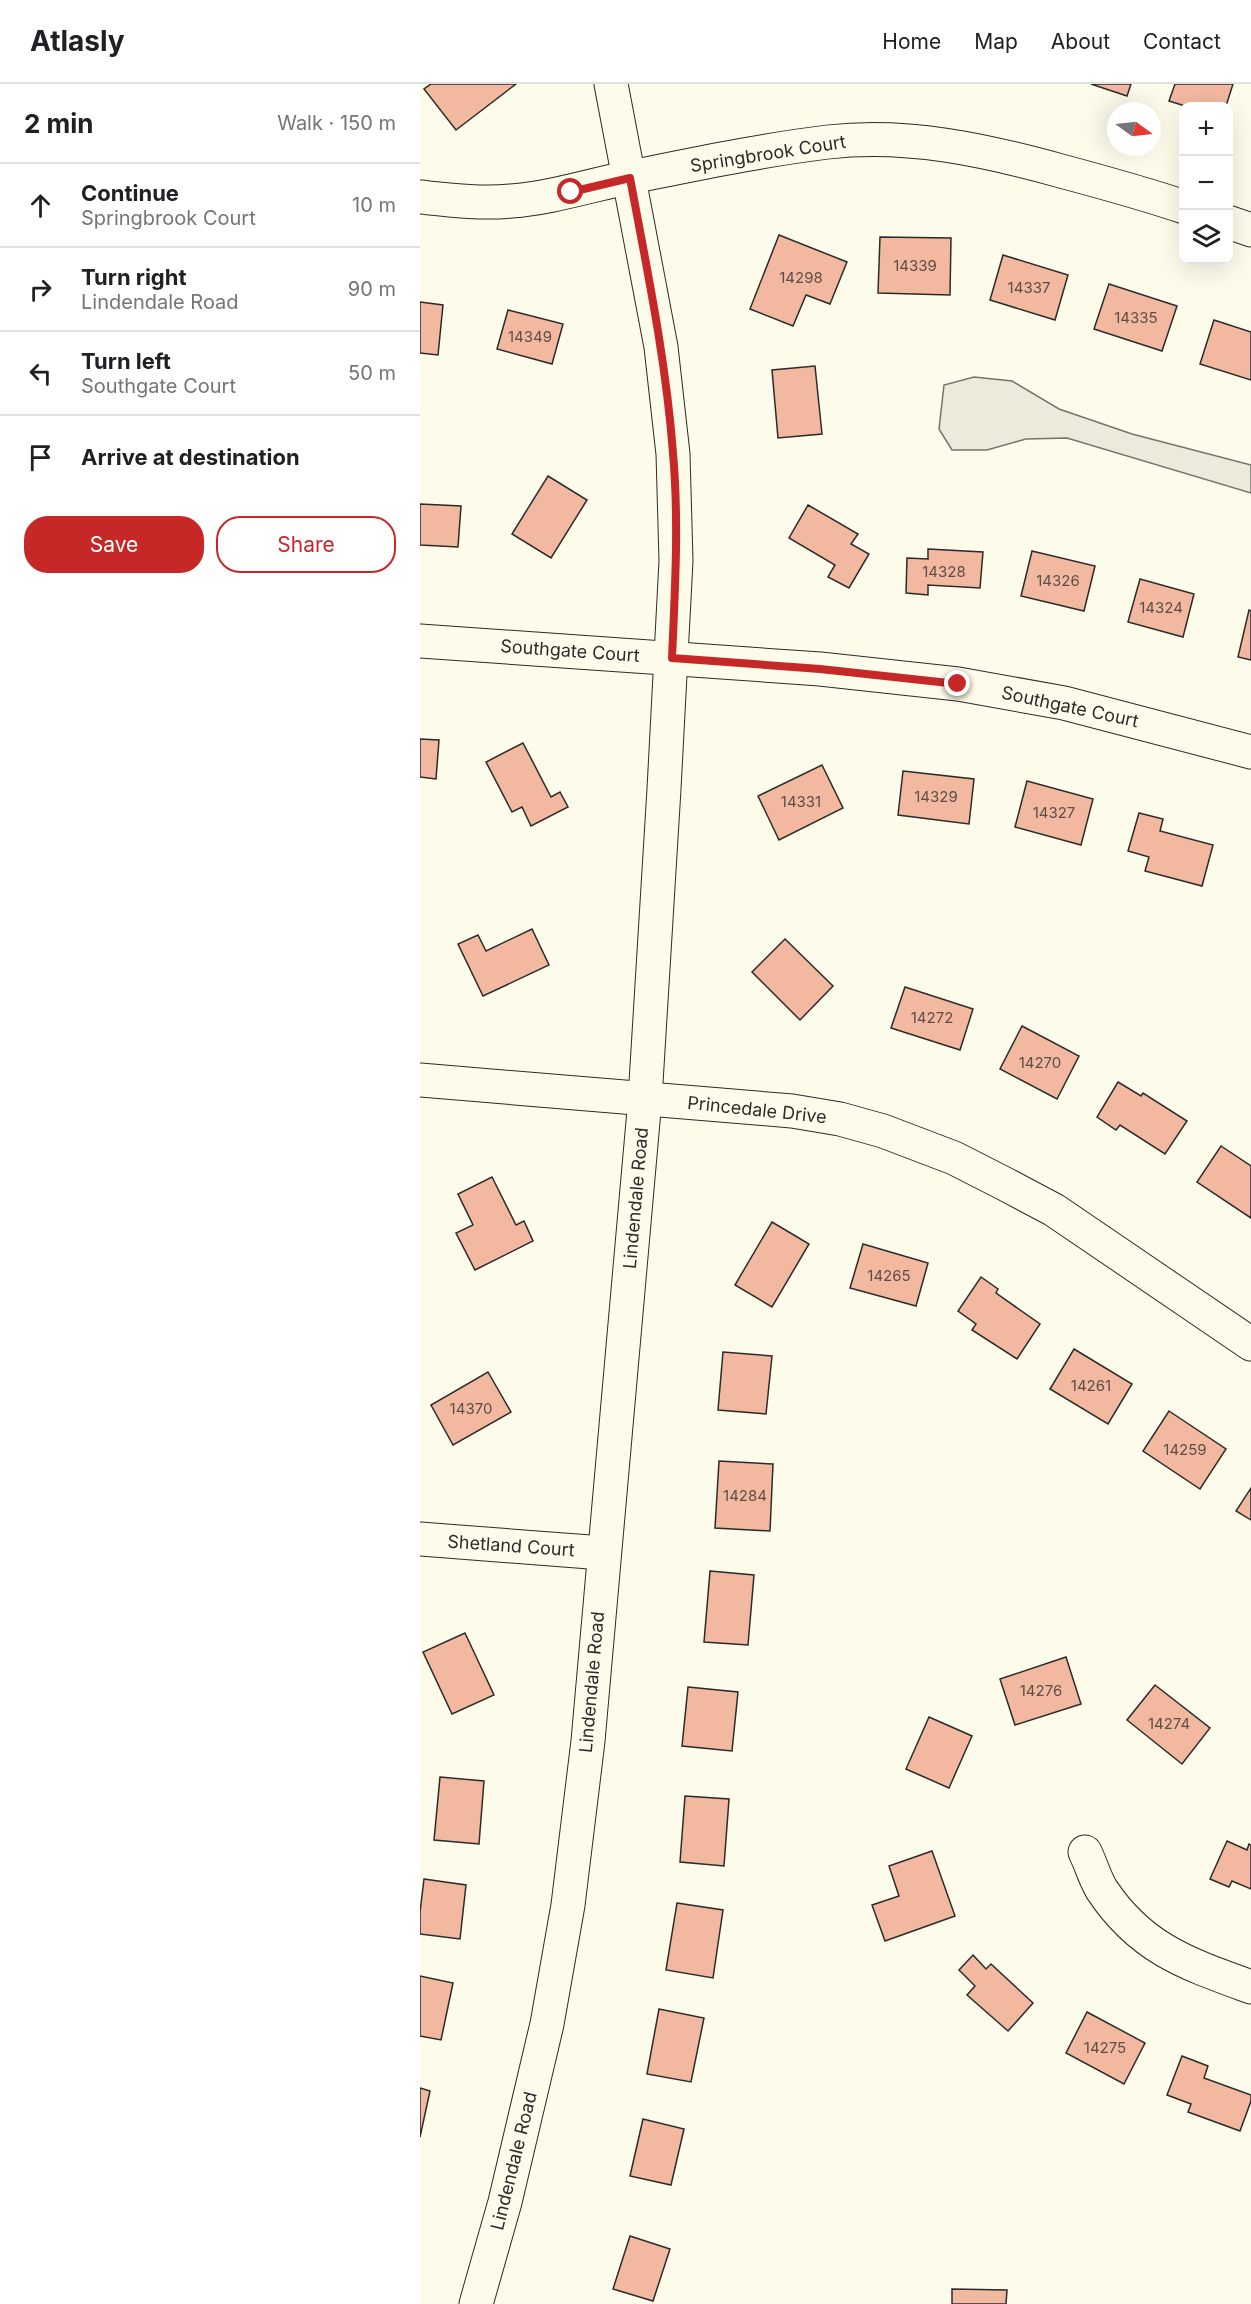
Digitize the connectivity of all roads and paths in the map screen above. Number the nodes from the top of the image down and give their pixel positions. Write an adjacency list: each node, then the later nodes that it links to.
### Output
1 (611, 84): 2 (street, Lindendale Road)
2 (630, 178): 3 (street, Springbrook Court); 4 (street, Springbrook Court); 8 (street, Lindendale Road)
3 (420, 197)
4 (1179, 205)
5 (1233, 224): 6 (street)
6 (1251, 230)
7 (420, 641): 8 (street, Southgate Court)
8 (672, 658): 9 (street, Southgate Court); 11 (street, Lindendale Road)
9 (1251, 752)
10 (420, 1080): 11 (street, Princedale Drive)
11 (645, 1099): 12 (street, Princedale Drive); 14 (street, Lindendale Road)
12 (1251, 1344)
13 (420, 1539): 14 (street, Shetland Court)
14 (603, 1553): 17 (street, Lindendale Road)
15 (1086, 1852): 16 (street)
16 (1251, 1987)
17 (476, 2304)

